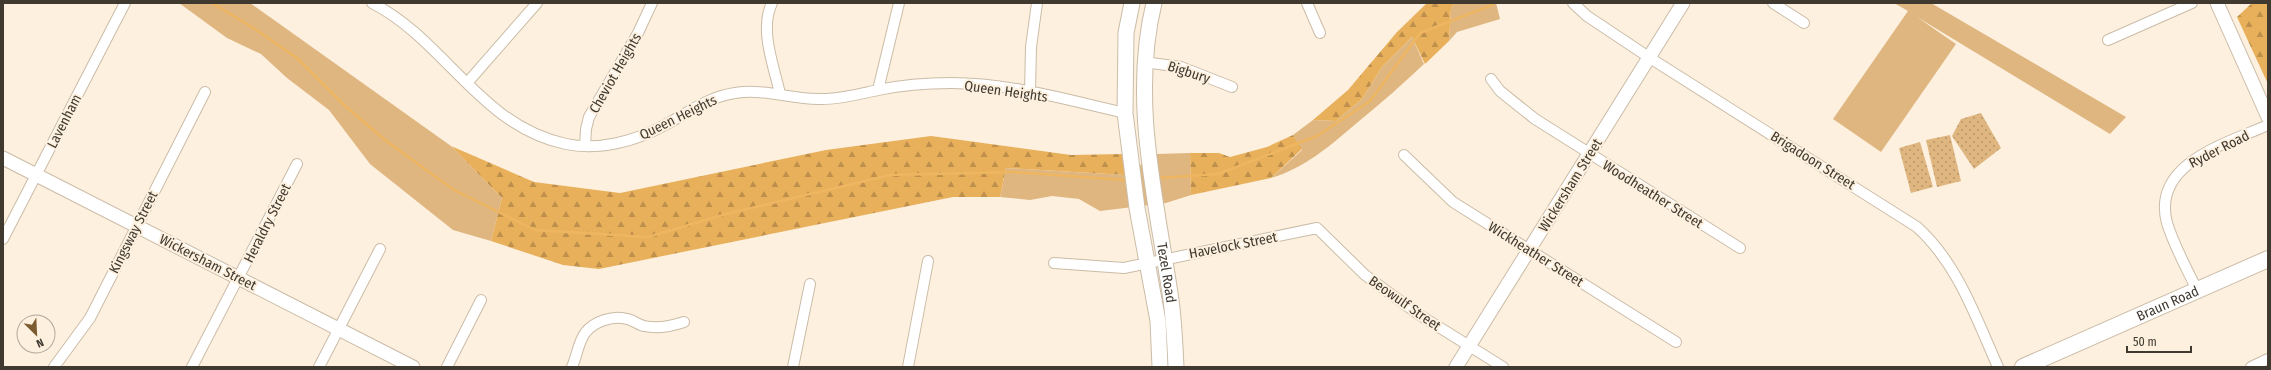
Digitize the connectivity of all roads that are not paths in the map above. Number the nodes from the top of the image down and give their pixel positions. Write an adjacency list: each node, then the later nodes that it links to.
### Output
1 (125, 3): 37 (street, Lavenham)
2 (372, 3): 16 (street, Queen Heights)
3 (537, 3): 23 (street)
4 (652, 3): 32 (street, Cheviot Heights)
5 (772, 3): 28 (street)
6 (899, 3): 25 (street)
7 (1037, 3): 27 (street)
8 (1132, 3): 29 (main road, Tezel Road)
9 (1154, 3): 21 (main road, Tezel Road)
10 (1307, 3): 18 (street)
11 (1573, 3): 20 (street, Brigadoon Street)
12 (1684, 3): 20 (street, Wickersham Street)
13 (1773, 3): 17 (street)
14 (2192, 3): 19 (street)
15 (2217, 3): 30 (street)
16 (386, 6): 23 (street, Queen Heights)
17 (1804, 23)
18 (1320, 33)
19 (2108, 40)
20 (1650, 58): 33 (street, Wickersham Street); 72 (street, Brigadoon Street)
21 (1144, 62): 24 (street, Bigbury); 38 (main road, Tezel Road)
22 (1491, 79): 33 (street, Woodheather Street)
23 (466, 83): 32 (street, Queen Heights)
24 (1232, 87)
25 (878, 90): 27 (street, Queen Heights); 28 (street, Queen Heights)
26 (205, 92): 40 (street, Kingsway Street)
27 (1030, 92): 29 (street, Queen Heights)
28 (780, 94): 32 (street, Queen Heights)
29 (1125, 113): 39 (main road, Tezel Road)
30 (2268, 117)
31 (2268, 125): 53 (street, Ryder Road)
32 (585, 146)
33 (1590, 154): 43 (street, Woodheather Street); 45 (street, Wickersham Street)
34 (1404, 155): 45 (street, Wickheather Street)
35 (3, 158): 37 (street, Wickersham Street)
36 (297, 164): 51 (street, Heraldry Street)
37 (36, 175): 40 (street, Wickersham Street); 42 (street, Lavenham)
38 (1152, 179): 39 (street); 46 (main road, Tezel Road)
39 (1134, 181): 49 (main road, Tezel Road)
40 (136, 225): 51 (street, Wickersham Street); 60 (street, Kingsway Street)
41 (1317, 228): 46 (street, Havelock Street); 58 (street, Beowulf Street)
42 (3, 239)
43 (1740, 248)
44 (380, 250): 56 (street)
45 (1529, 250): 57 (street, Wickheather Street); 58 (street, Wickersham Street)
46 (1164, 258): 49 (street, Havelock Street); 69 (main road, Tezel Road)
47 (2268, 259): 53 (main road, Braun Road)
48 (928, 261): 67 (street)
49 (1148, 262): 50 (street, Havelock Street); 68 (main road, Tezel Road)
50 (1054, 263)
51 (238, 278): 56 (street, Wickersham Street); 61 (street, Heraldry Street)
52 (810, 284): 66 (street)
53 (2197, 290): 73 (main road, Braun Road)
54 (481, 300): 64 (street)
55 (684, 322): 65 (street)
56 (339, 330): 62 (street); 63 (street, Wickersham Street)
57 (1676, 342)
58 (1470, 346): 70 (street, Wickersham Street); 71 (street, Beowulf Street)
59 (2268, 359): 74 (street)
60 (54, 367)
61 (192, 367)
62 (319, 367)
63 (413, 367)
64 (447, 367)
65 (572, 367)
66 (794, 367)
67 (908, 367)
68 (1160, 367)
69 (1176, 367)
70 (1456, 367)
71 (1502, 367)
72 (1998, 367)
73 (2023, 367)
74 (2251, 367)

